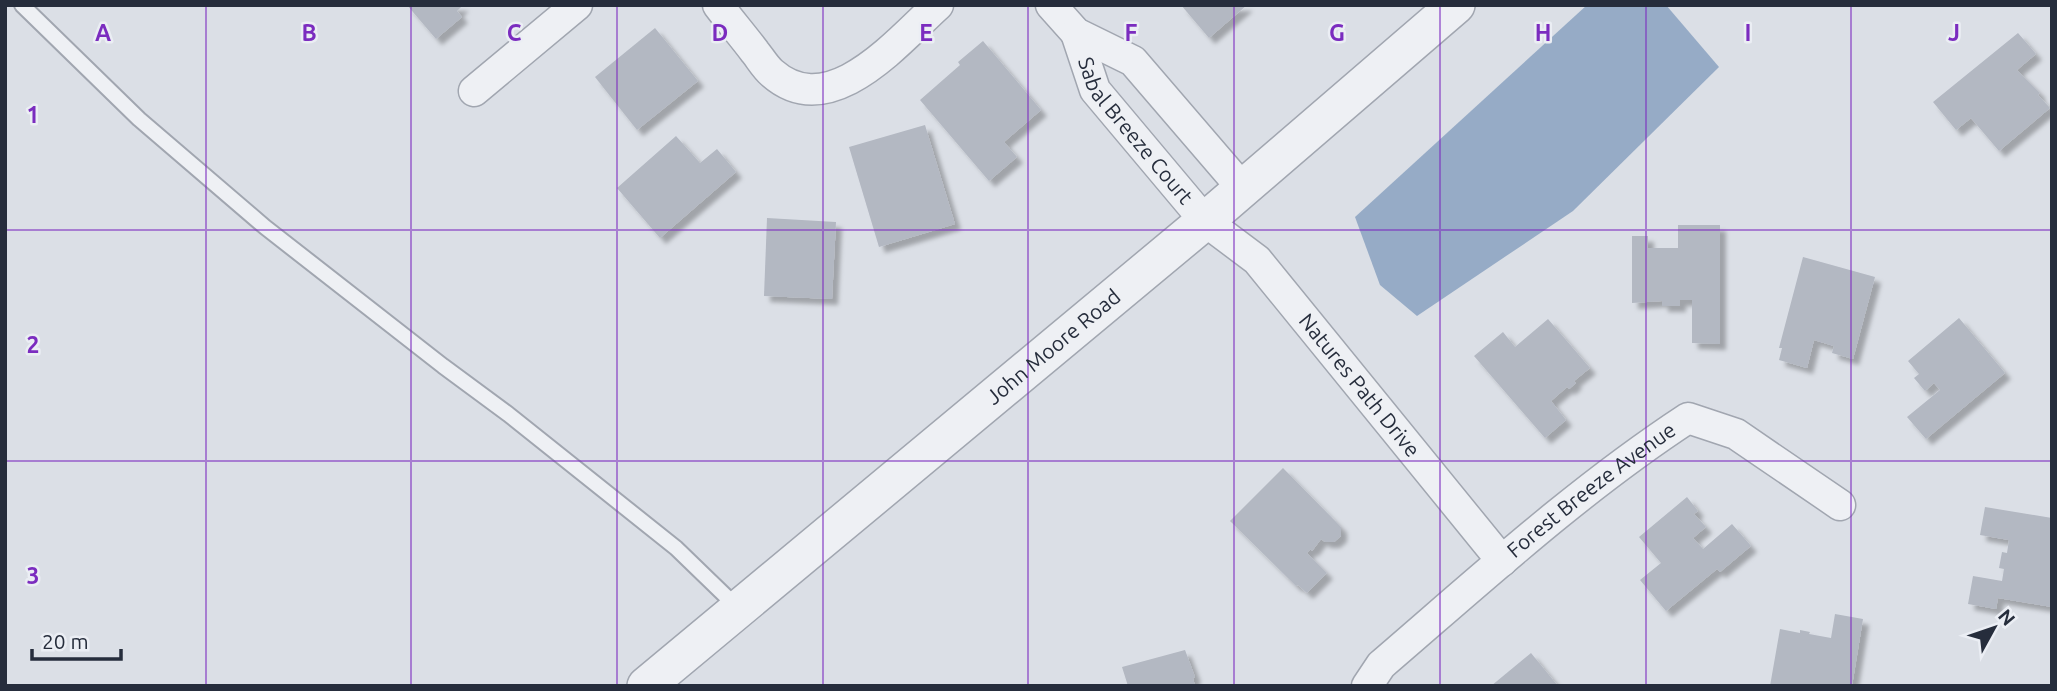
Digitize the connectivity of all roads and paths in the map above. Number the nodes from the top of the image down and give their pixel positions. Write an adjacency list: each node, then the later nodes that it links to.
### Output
1 (22, 5): 15 (lane)
2 (577, 5): 8 (street)
3 (718, 5): 4 (street)
4 (938, 5)
5 (1051, 5): 7 (street, Sabal Breeze Court)
6 (1456, 5): 11 (street, John Moore Road)
7 (1076, 33): 9 (street, Sabal Breeze Court); 10 (street, Sabal Breeze Court)
8 (474, 91)
9 (1162, 94): 10 (street); 11 (street, Sabal Breeze Court)
10 (1125, 125): 12 (street, Sabal Breeze Court)
11 (1243, 189): 12 (street, John Moore Road)
12 (1205, 221): 14 (street, Natures Path Drive); 15 (street, John Moore Road)
13 (1840, 506): 14 (street, Forest Breeze Avenue)
14 (1502, 561): 17 (street, Forest Breeze Avenue)
15 (739, 609): 16 (street, John Moore Road)
16 (646, 686)
17 (1367, 686)

